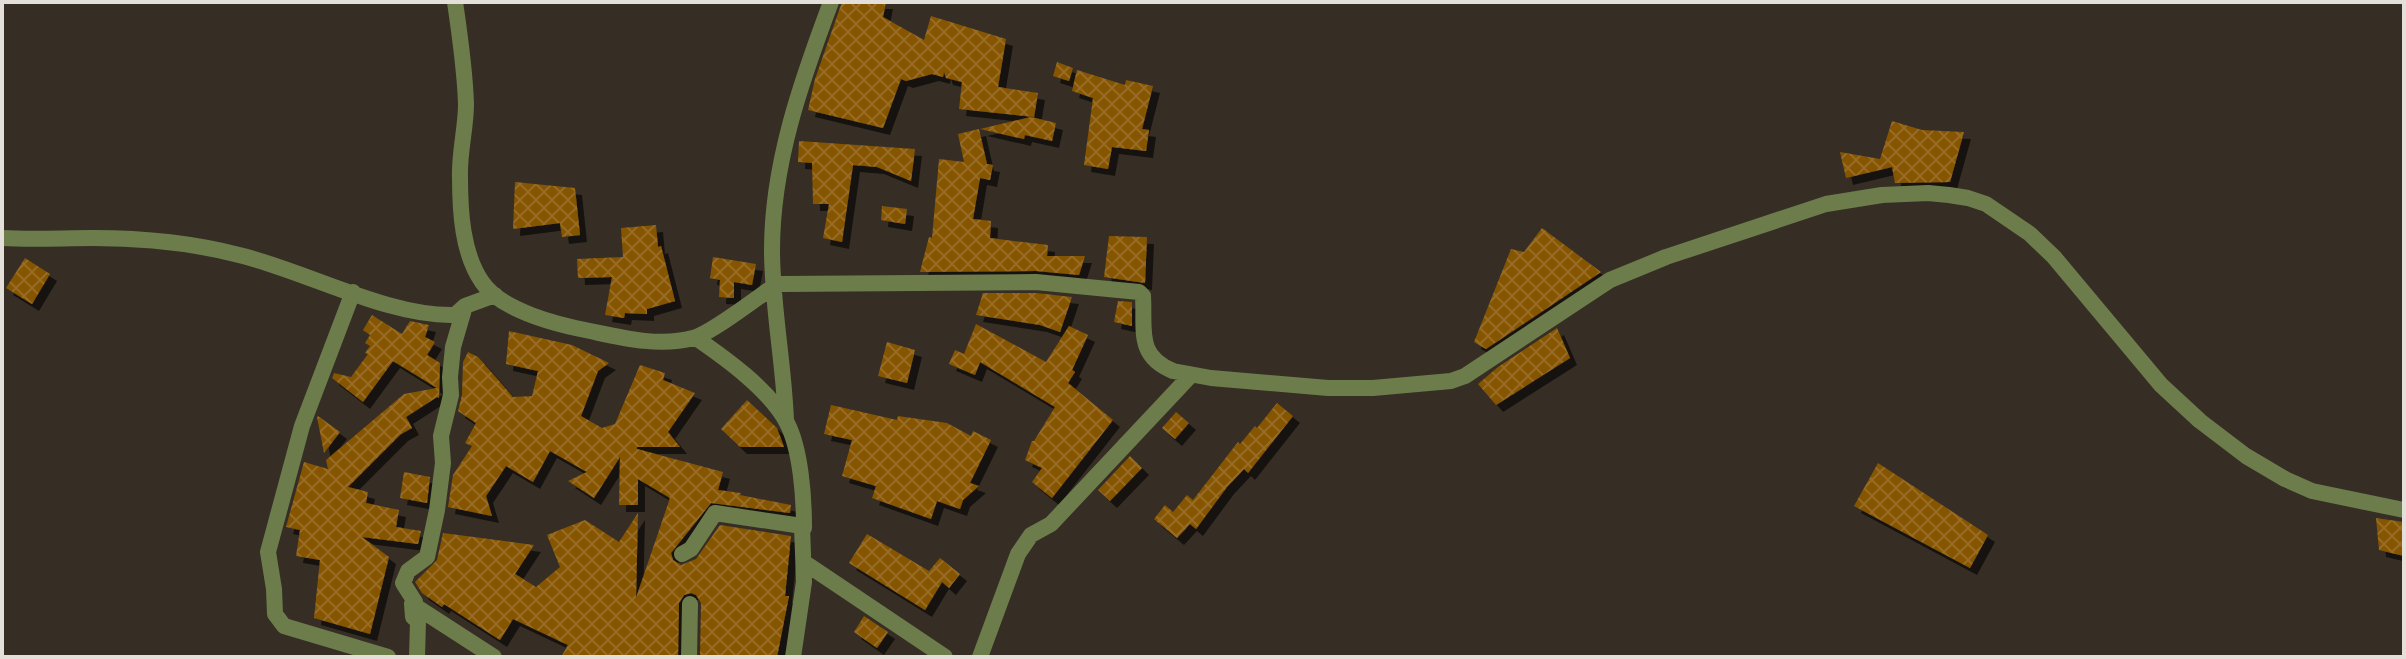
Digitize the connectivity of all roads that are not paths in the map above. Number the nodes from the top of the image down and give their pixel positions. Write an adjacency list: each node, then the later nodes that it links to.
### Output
1 (455, 2): 6 (street)
2 (831, 2): 4 (street)
3 (2, 238): 5 (street)
4 (774, 286): 8 (street); 9 (street); 10 (street)
5 (353, 292): 7 (street); 17 (street)
6 (495, 295): 7 (street); 8 (street)
7 (465, 306): 15 (street)
8 (696, 338): 10 (street)
9 (1191, 375): 11 (street); 23 (street)
10 (786, 421): 12 (street)
11 (2404, 510)
12 (802, 526): 13 (street); 14 (street)
13 (682, 554)
14 (805, 563): 21 (street); 22 (street)
15 (412, 604): 18 (street); 19 (street)
16 (690, 604): 20 (street)
17 (388, 657)
18 (417, 657)
19 (494, 657)
20 (689, 657)
21 (793, 657)
22 (945, 657)
23 (980, 657)

